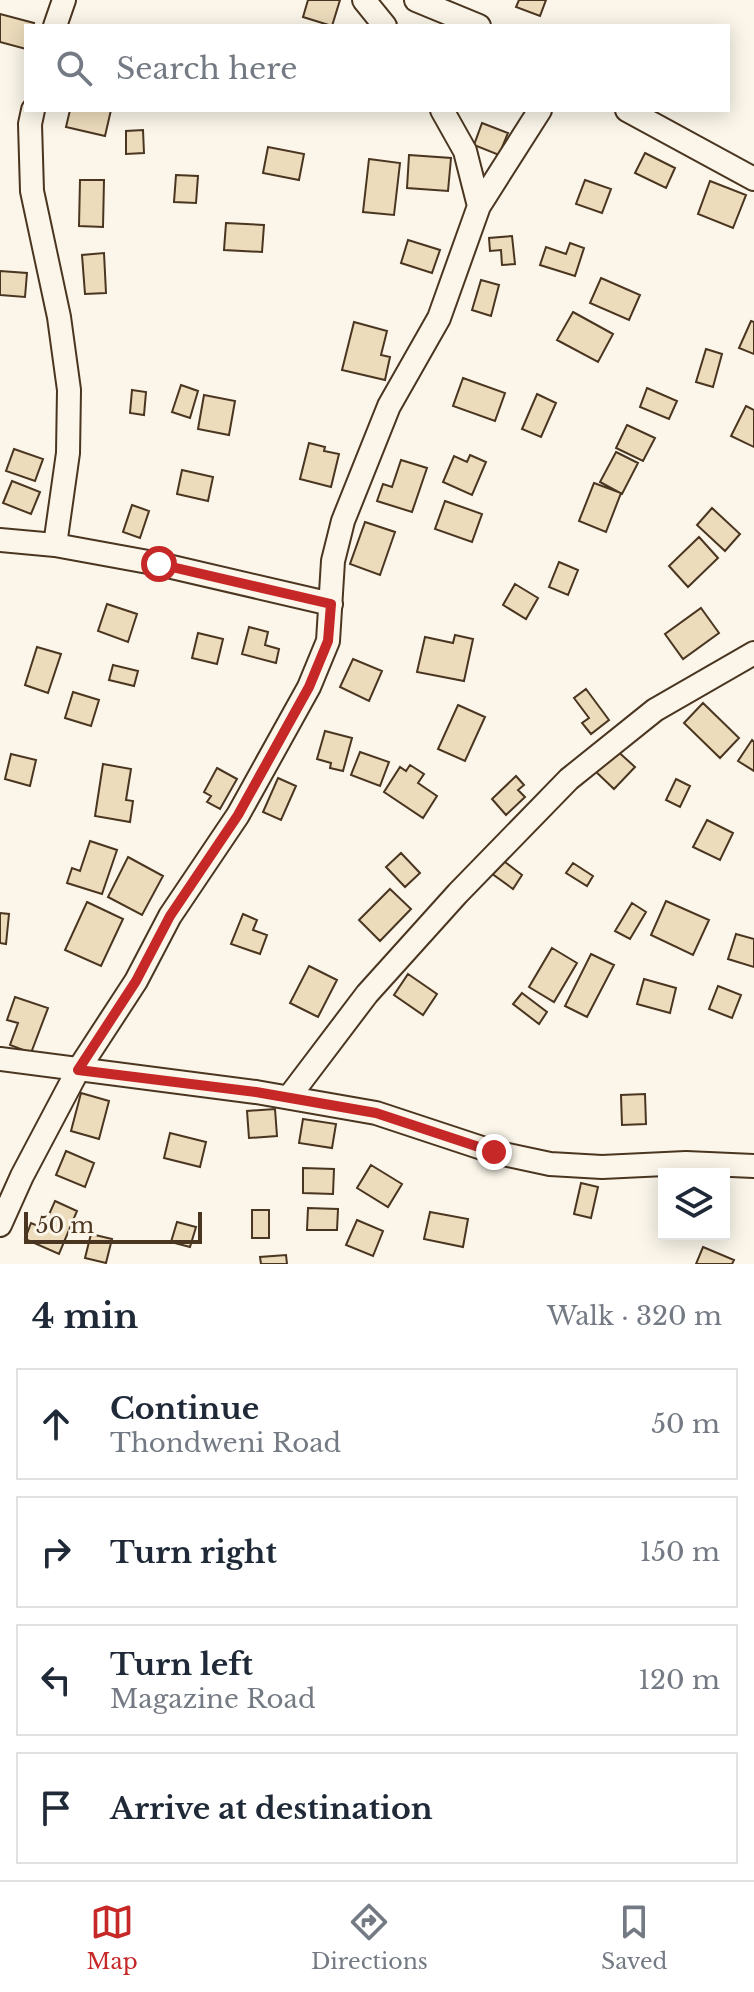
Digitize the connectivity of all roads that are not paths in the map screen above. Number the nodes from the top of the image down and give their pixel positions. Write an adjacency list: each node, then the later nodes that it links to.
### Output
1 (64, 0): 4 (street)
2 (364, 0): 5 (street)
3 (416, 0): 6 (street)
4 (56, 24)
5 (383, 24)
6 (476, 24)
7 (33, 112): 14 (street)
8 (443, 112): 12 (street)
9 (539, 112): 12 (street)
10 (631, 112): 11 (street)
11 (754, 179)
12 (479, 206): 15 (street)
13 (0, 540): 14 (street)
14 (55, 545): 15 (street)
15 (331, 604): 18 (street)
16 (754, 653): 19 (street)
17 (0, 1059): 18 (street)
18 (78, 1070): 19 (street); 21 (street)
19 (289, 1097): 20 (street)
20 (754, 1166)
21 (0, 1225)

